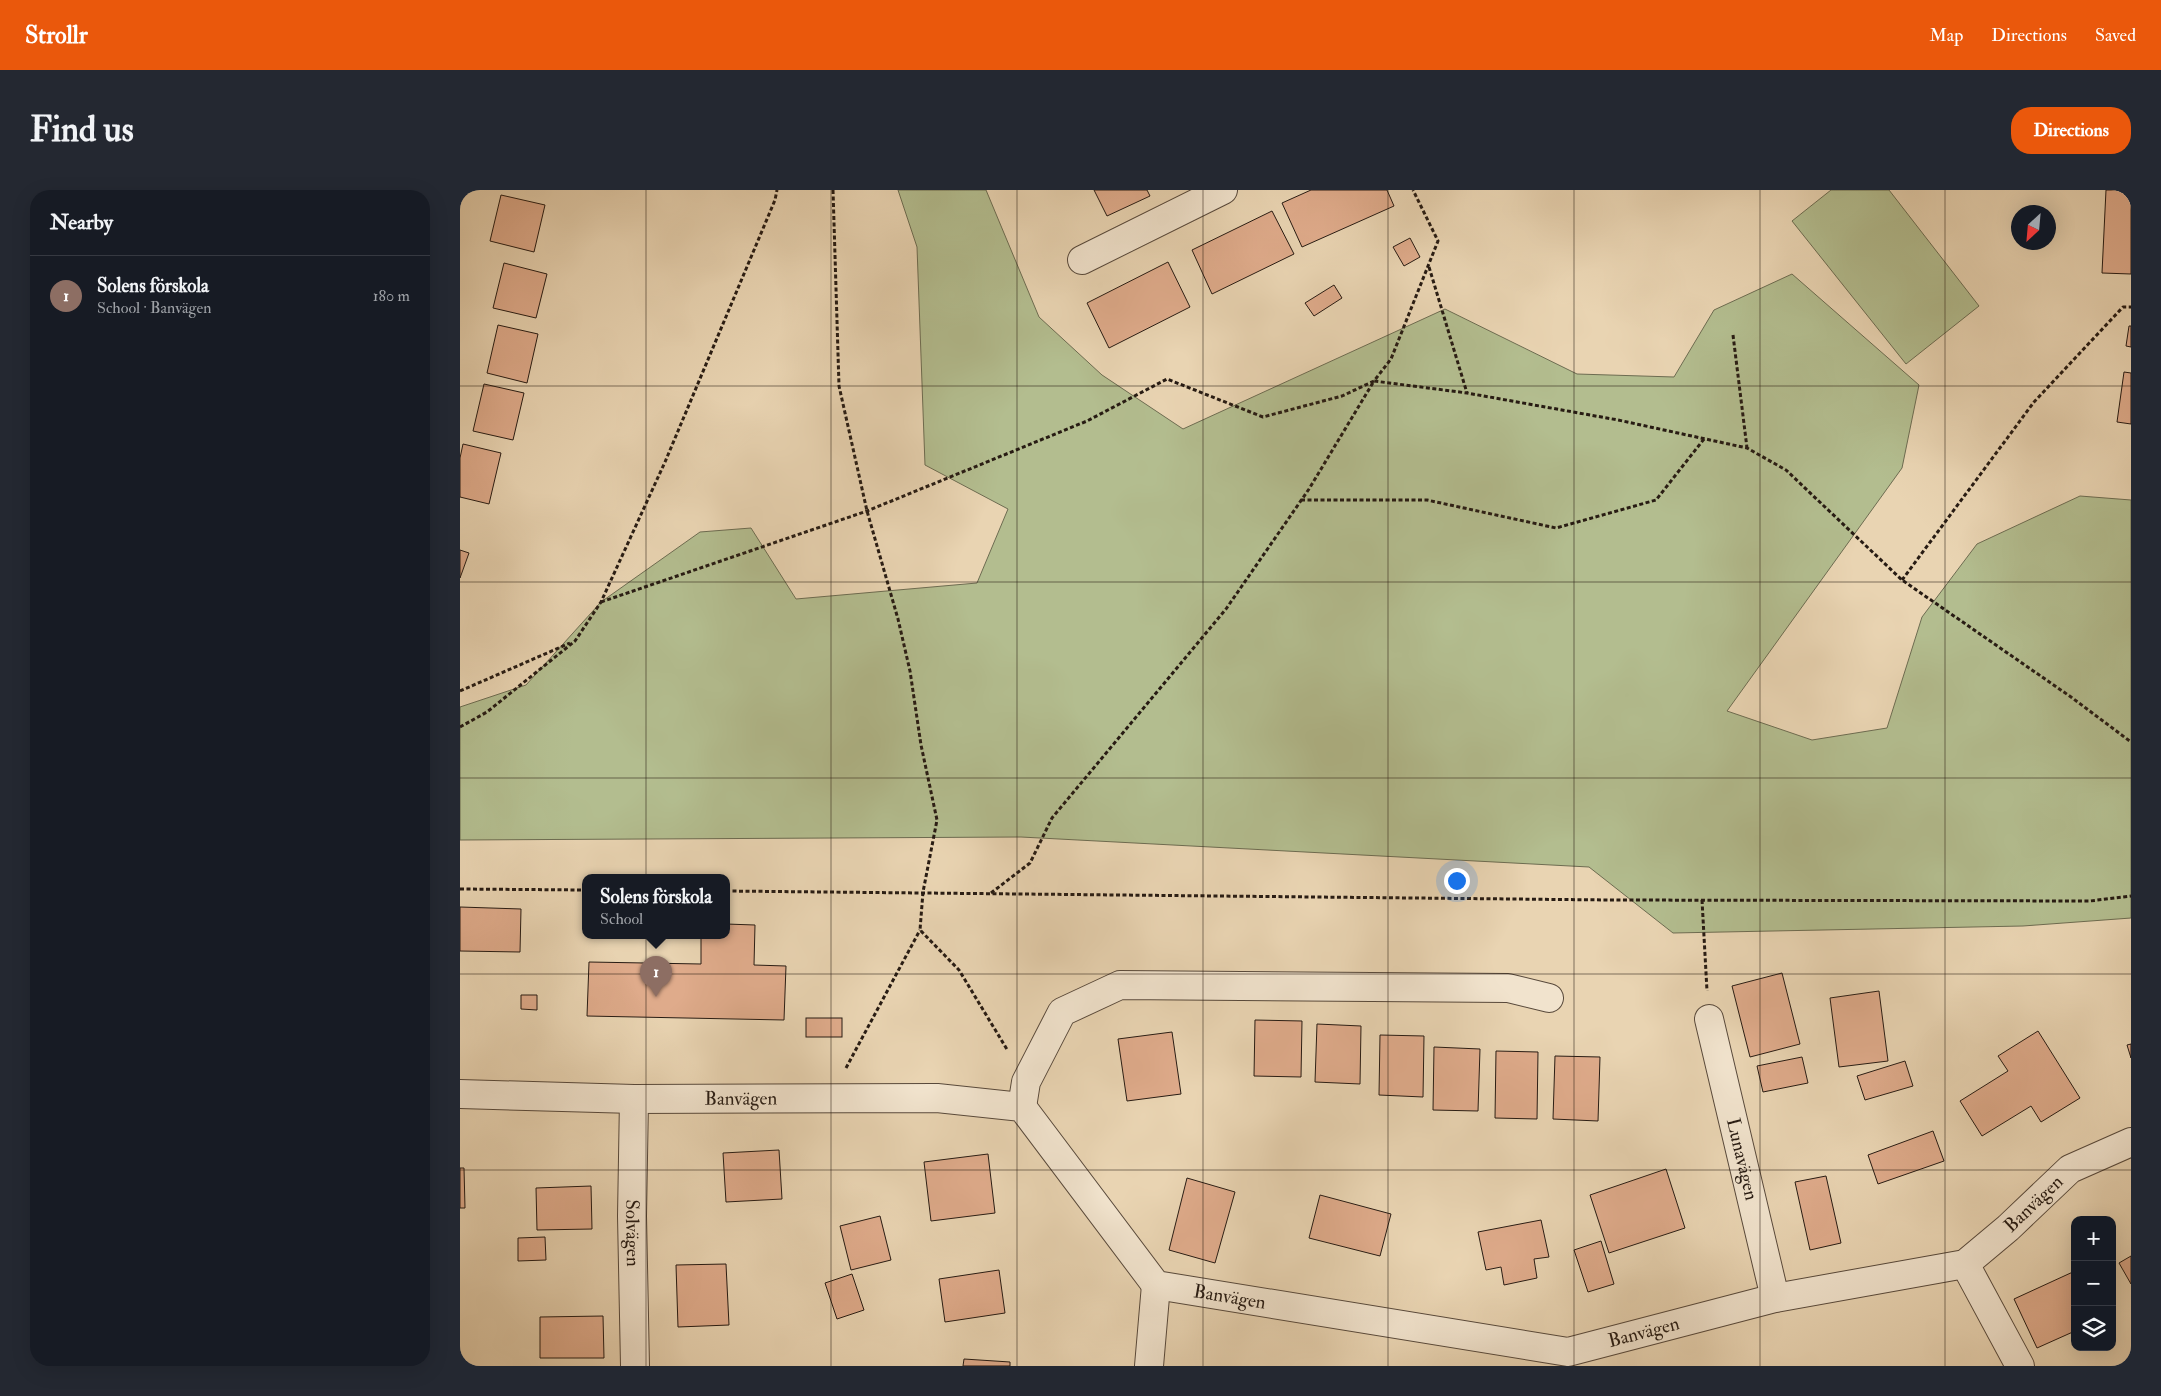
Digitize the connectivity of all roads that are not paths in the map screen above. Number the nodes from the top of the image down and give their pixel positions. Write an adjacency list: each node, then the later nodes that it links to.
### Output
1 (1205, 194): 2 (street)
2 (1082, 260)
3 (1549, 998): 6 (street)
4 (1709, 1019): 11 (street, Lunavägen)
5 (460, 1094): 7 (street, Banvägen)
6 (1024, 1095): 7 (street, Banvägen); 10 (street)
7 (634, 1099): 13 (street, Solvägen)
8 (2131, 1142): 9 (street, Banvägen)
9 (1965, 1264): 11 (street, Banvägen); 15 (street)
10 (1156, 1285): 12 (street, Banvägen); 14 (street)
11 (1774, 1298): 12 (street, Banvägen)
12 (1570, 1359)
13 (634, 1366)
14 (1149, 1366)
15 (2020, 1366)

